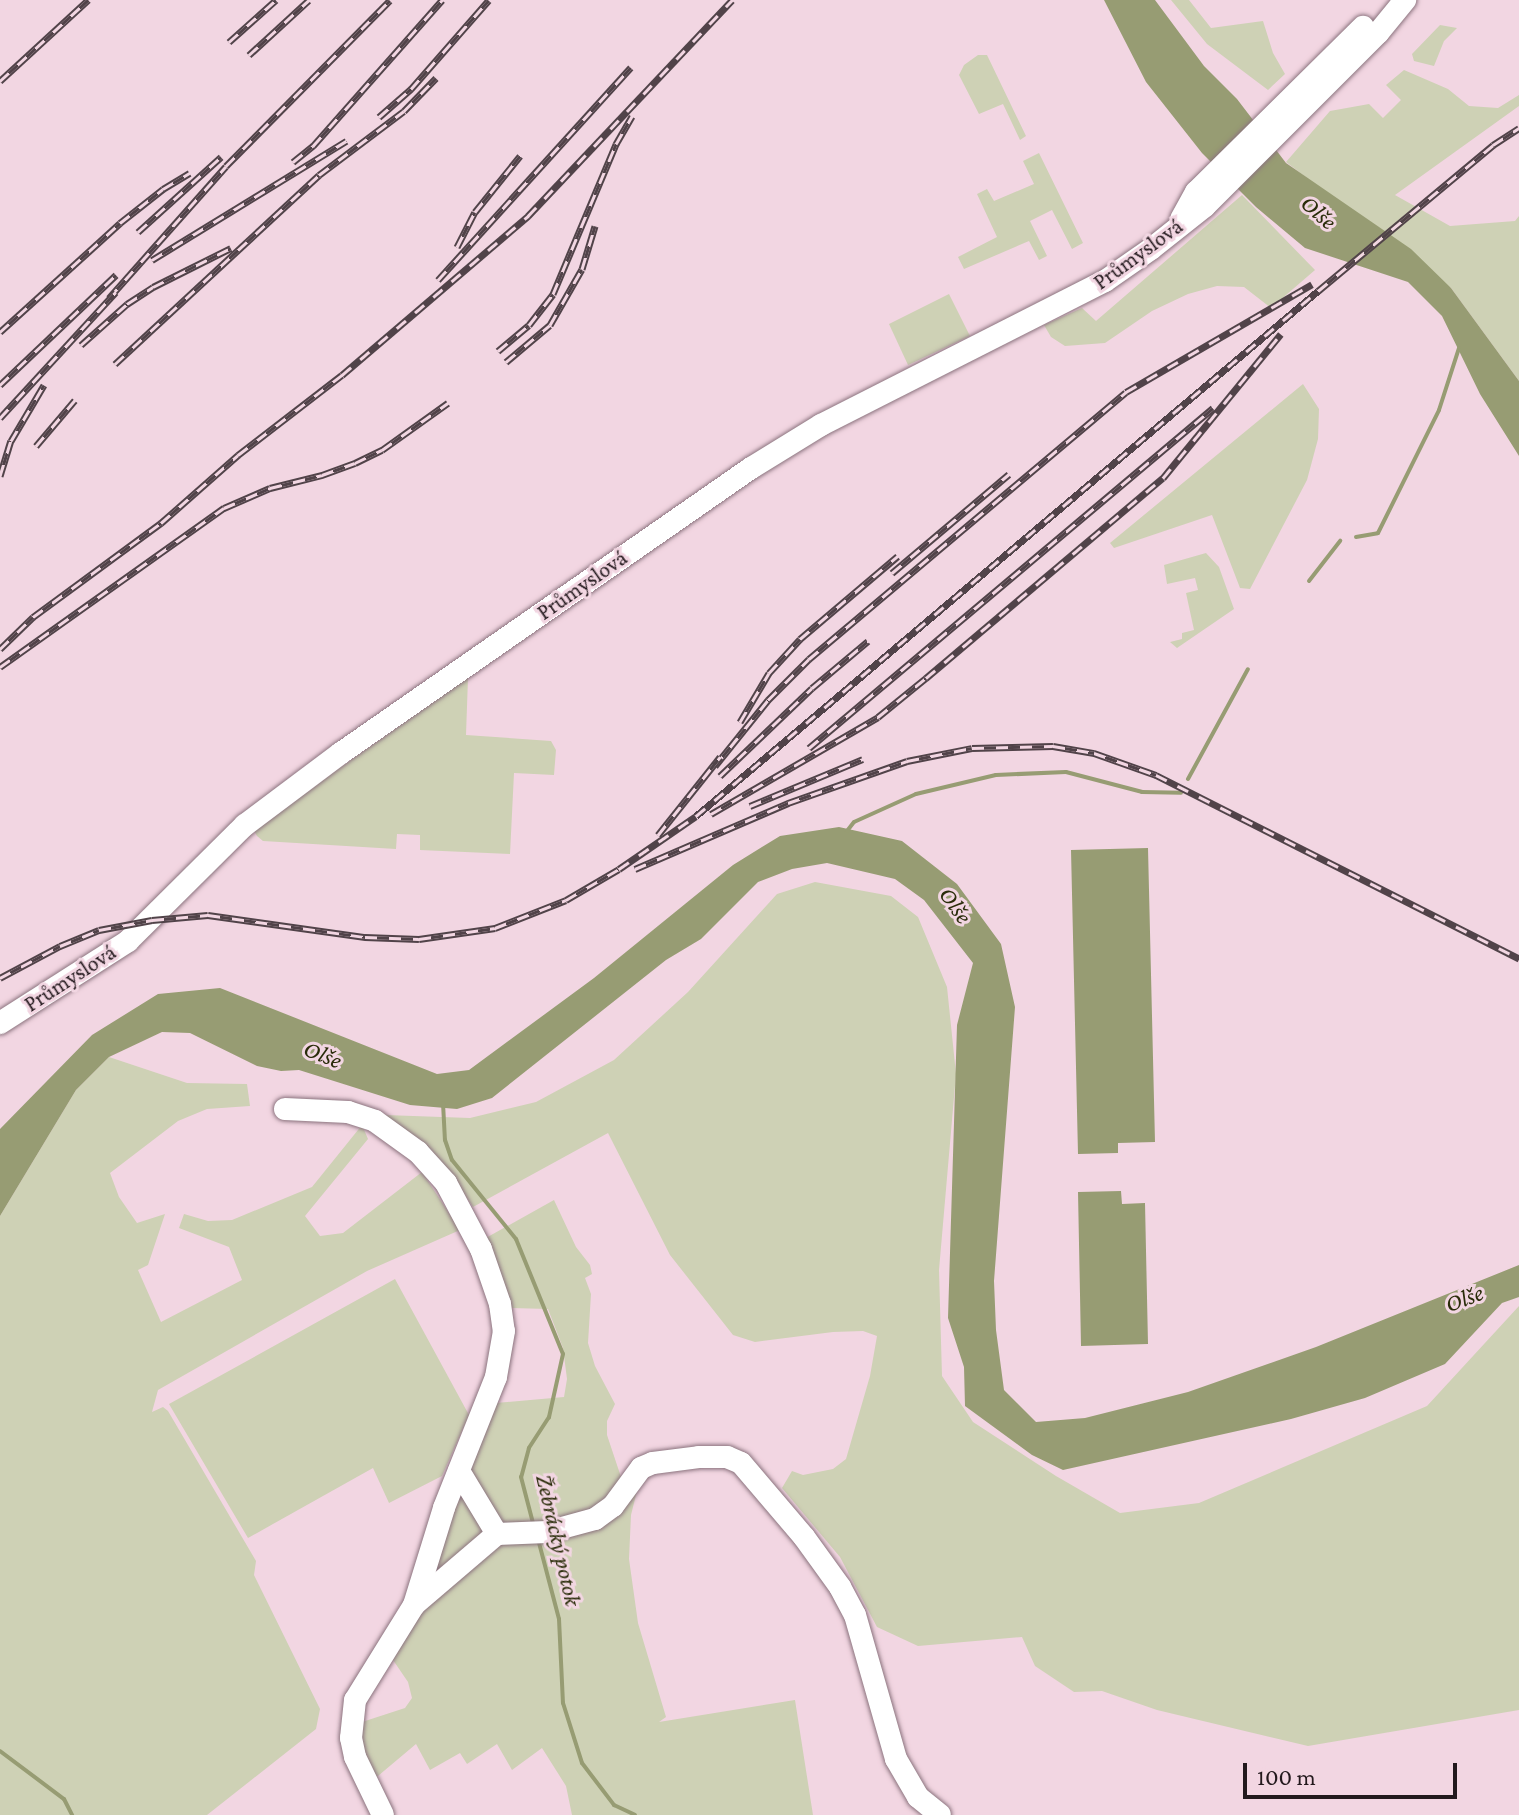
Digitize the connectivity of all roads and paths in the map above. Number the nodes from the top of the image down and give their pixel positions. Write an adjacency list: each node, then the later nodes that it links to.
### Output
1 (1401, 4): 2 (street, Průmyslová)
2 (0, 1023)
3 (285, 1109): 4 (street)
4 (459, 1471): 5 (street); 6 (street)
5 (497, 1534): 6 (street); 8 (street)
6 (414, 1605): 7 (street)
7 (383, 1815)
8 (940, 1815)

